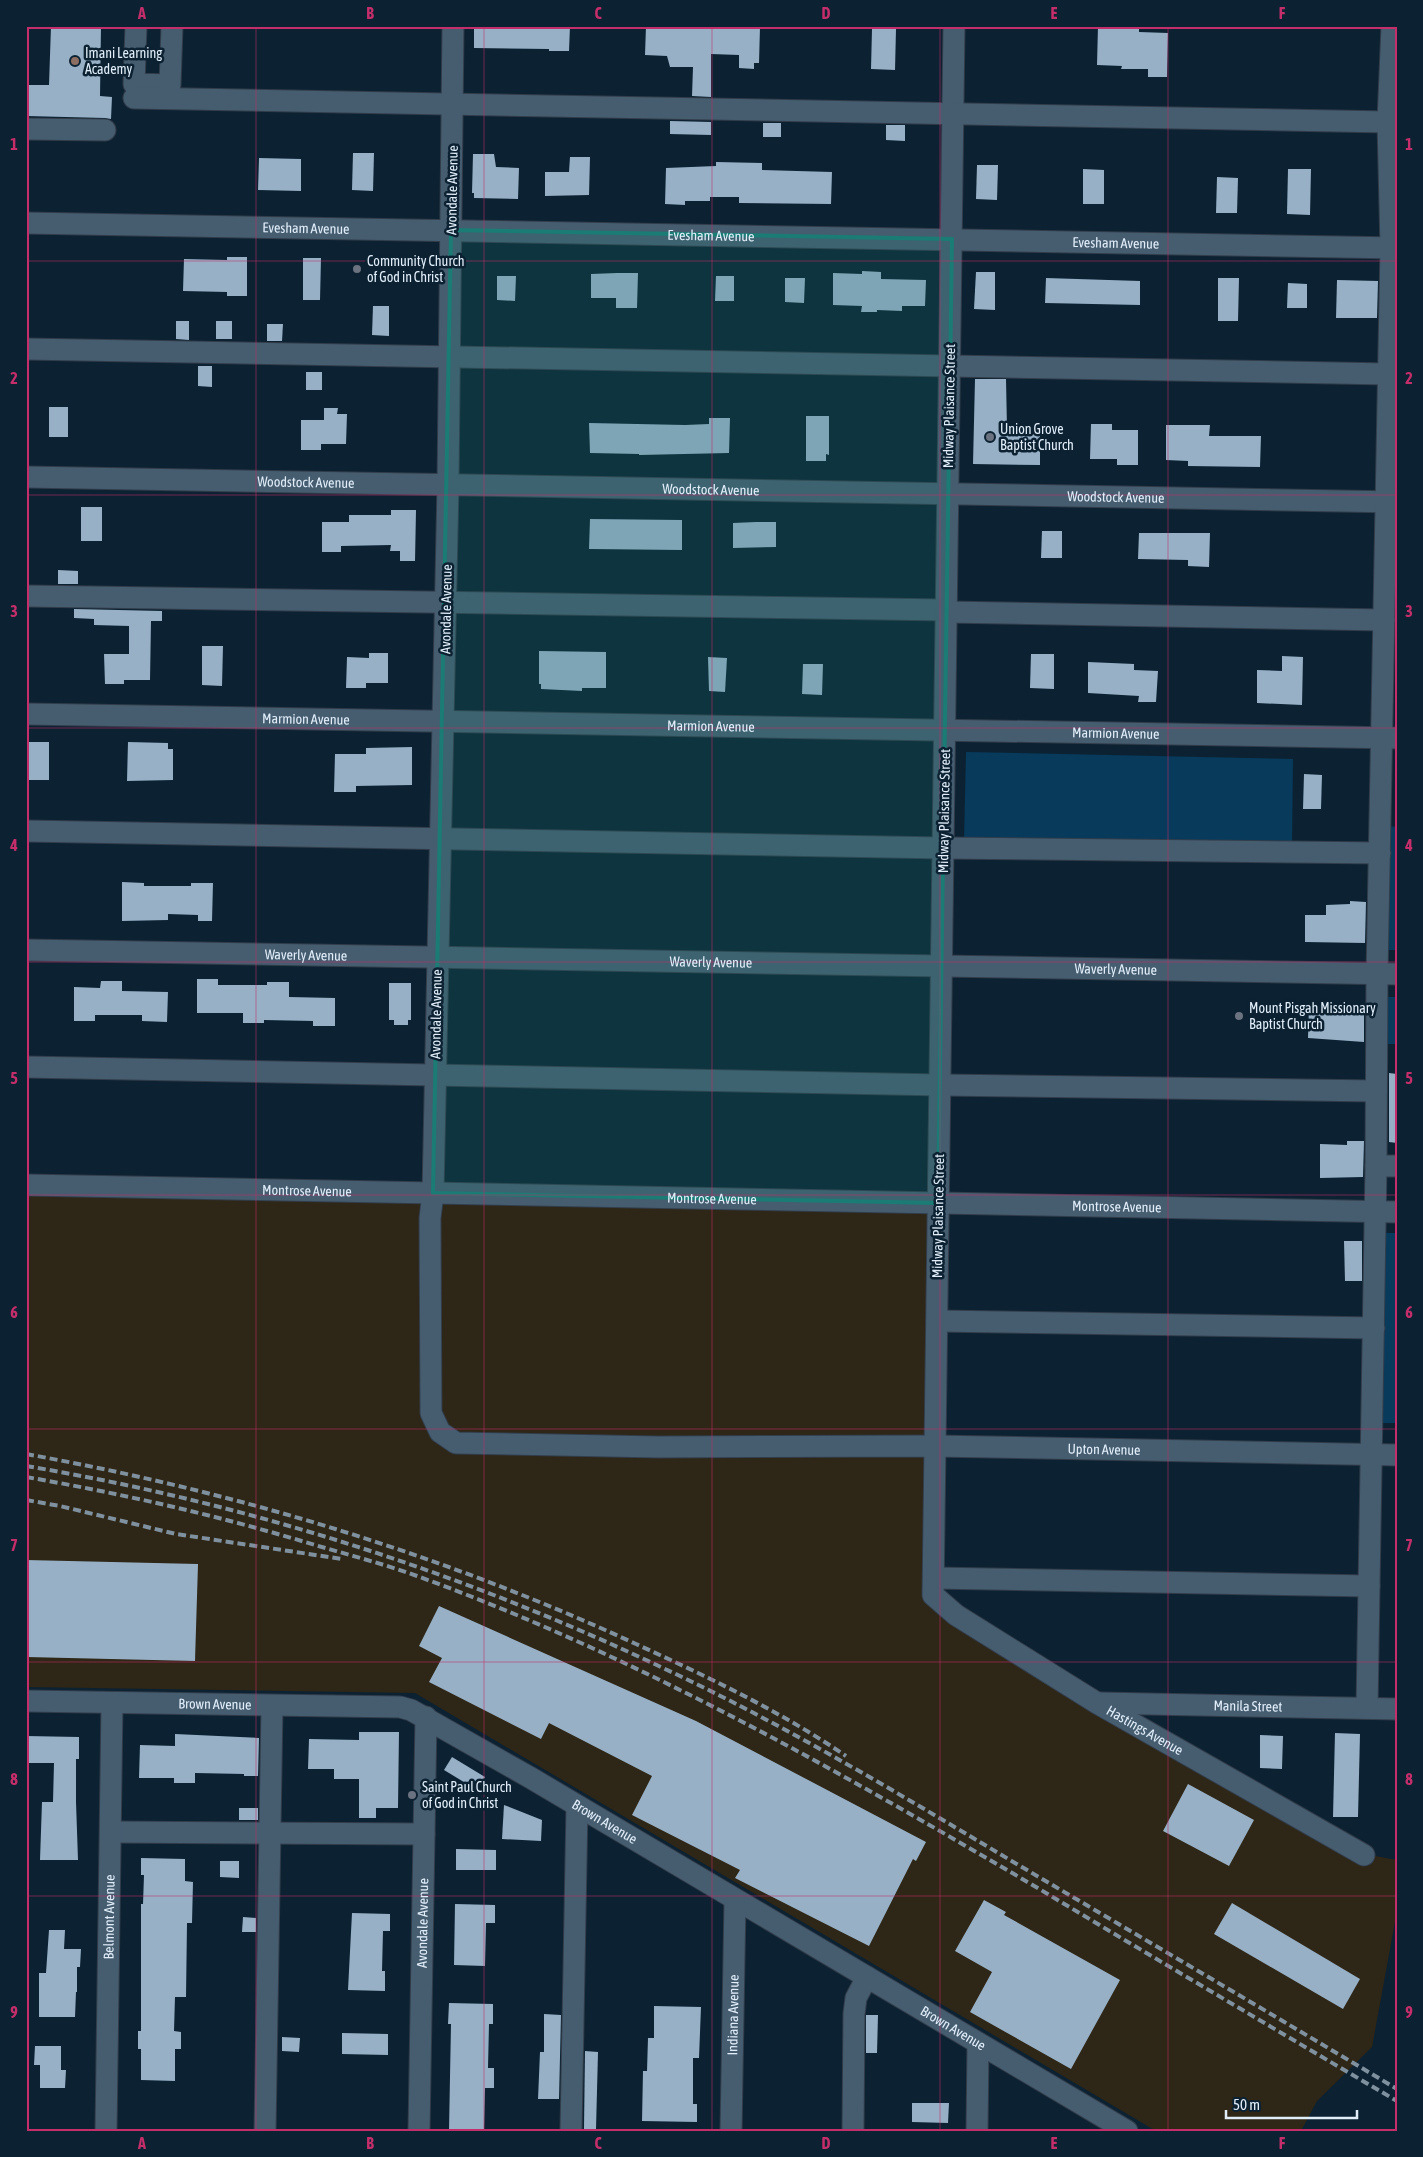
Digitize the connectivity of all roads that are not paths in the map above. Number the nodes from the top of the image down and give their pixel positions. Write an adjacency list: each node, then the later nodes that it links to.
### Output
1 (136, 26): 2 (street)
2 (172, 26)
3 (453, 26): 7 (street, Avondale Avenue)
4 (954, 26): 8 (street, Midway Plaisance Street)
5 (1392, 26): 9 (street)
6 (134, 98): 7 (street)
7 (452, 103): 8 (street); 13 (street, Avondale Avenue)
8 (953, 112): 9 (street); 14 (street, Midway Plaisance Street)
9 (1388, 122): 15 (street)
10 (26, 129): 11 (street)
11 (104, 130)
12 (26, 223): 13 (street, Evesham Avenue)
13 (451, 230): 14 (street, Evesham Avenue); 17 (street, Avondale Avenue)
14 (952, 239): 15 (street, Evesham Avenue); 18 (street, Midway Plaisance Street)
15 (1394, 248): 19 (street)
16 (26, 349): 17 (street)
17 (450, 356): 18 (street); 21 (street, Avondale Avenue)
18 (950, 366): 19 (street); 22 (street, Midway Plaisance Street)
19 (1388, 374): 23 (street)
20 (26, 477): 21 (street, Woodstock Avenue)
21 (448, 485): 22 (street, Woodstock Avenue); 25 (street, Avondale Avenue)
22 (948, 493): 23 (street, Woodstock Avenue); 26 (street, Midway Plaisance Street)
23 (1391, 502): 27 (street)
24 (26, 596): 25 (street)
25 (446, 603): 26 (street); 29 (street, Avondale Avenue)
26 (946, 611): 27 (street); 30 (street, Midway Plaisance Street)
27 (1384, 620): 31 (street)
28 (26, 714): 29 (street, Marmion Avenue)
29 (444, 721): 30 (street, Marmion Avenue); 33 (street, Avondale Avenue)
30 (945, 730): 31 (street, Marmion Avenue); 34 (street, Midway Plaisance Street)
31 (1389, 738): 35 (street)
32 (26, 832): 33 (street)
33 (440, 839): 34 (street); 37 (street, Avondale Avenue)
34 (943, 848): 35 (street); 38 (street, Midway Plaisance Street)
35 (1380, 854): 39 (street)
36 (26, 950): 37 (street, Waverly Avenue)
37 (437, 956): 38 (street, Waverly Avenue); 41 (street, Avondale Avenue)
38 (942, 966): 39 (street, Waverly Avenue); 42 (street, Midway Plaisance Street)
39 (1387, 974): 43 (street)
40 (26, 1067): 41 (street)
41 (435, 1075): 42 (street); 46 (street, Avondale Avenue)
42 (940, 1085): 43 (street); 47 (street, Midway Plaisance Street)
43 (1376, 1091): 44 (street)
44 (1387, 1166): 48 (street)
45 (26, 1185): 46 (street, Montrose Avenue)
46 (433, 1193): 47 (street, Montrose Avenue); 52 (street, Avondale Avenue)
47 (938, 1203): 48 (street, Montrose Avenue); 50 (street, Midway Plaisance Street)
48 (1376, 1211): 49 (street, Montrose Avenue); 51 (street)
49 (1397, 1212)
50 (937, 1321): 51 (street); 53 (street, Midway Plaisance Street)
51 (1374, 1328): 54 (street)
52 (813, 1445): 53 (street, Upton Avenue)
53 (935, 1446): 54 (street, Upton Avenue); 57 (street, Midway Plaisance Street)
54 (1371, 1455): 55 (street, Upton Avenue); 56 (street)
55 (1397, 1455)
56 (1369, 1586): 57 (street); 62 (street)
57 (934, 1587): 60 (street, Hastings Avenue)
58 (26, 1701): 59 (street, Brown Avenue)
59 (112, 1703): 61 (street, Brown Avenue); 66 (street, Belmont Avenue)
60 (1097, 1703): 62 (street, Manila Street); 69 (street, Hastings Avenue)
61 (272, 1706): 64 (street, Brown Avenue); 67 (street)
62 (1367, 1708): 63 (street, Manila Street)
63 (1397, 1709)
64 (426, 1717): 65 (street, Brown Avenue); 68 (street, Avondale Avenue)
65 (577, 1806): 70 (street, Brown Avenue); 77 (street)
66 (111, 1832): 67 (street); 74 (street, Belmont Avenue)
67 (269, 1832): 68 (street); 75 (street)
68 (424, 1834): 76 (street, Avondale Avenue)
69 (1364, 1854)
70 (735, 1900): 71 (street, Brown Avenue); 78 (street, Indiana Avenue)
71 (867, 1977): 72 (street, Brown Avenue); 79 (street)
72 (978, 2043): 73 (street, Brown Avenue); 80 (street)
73 (1096, 2122): 81 (street, Brown Avenue)
74 (106, 2131)
75 (265, 2131)
76 (419, 2131)
77 (571, 2131)
78 (731, 2131)
79 (853, 2131)
80 (977, 2131)
81 (1128, 2131)

